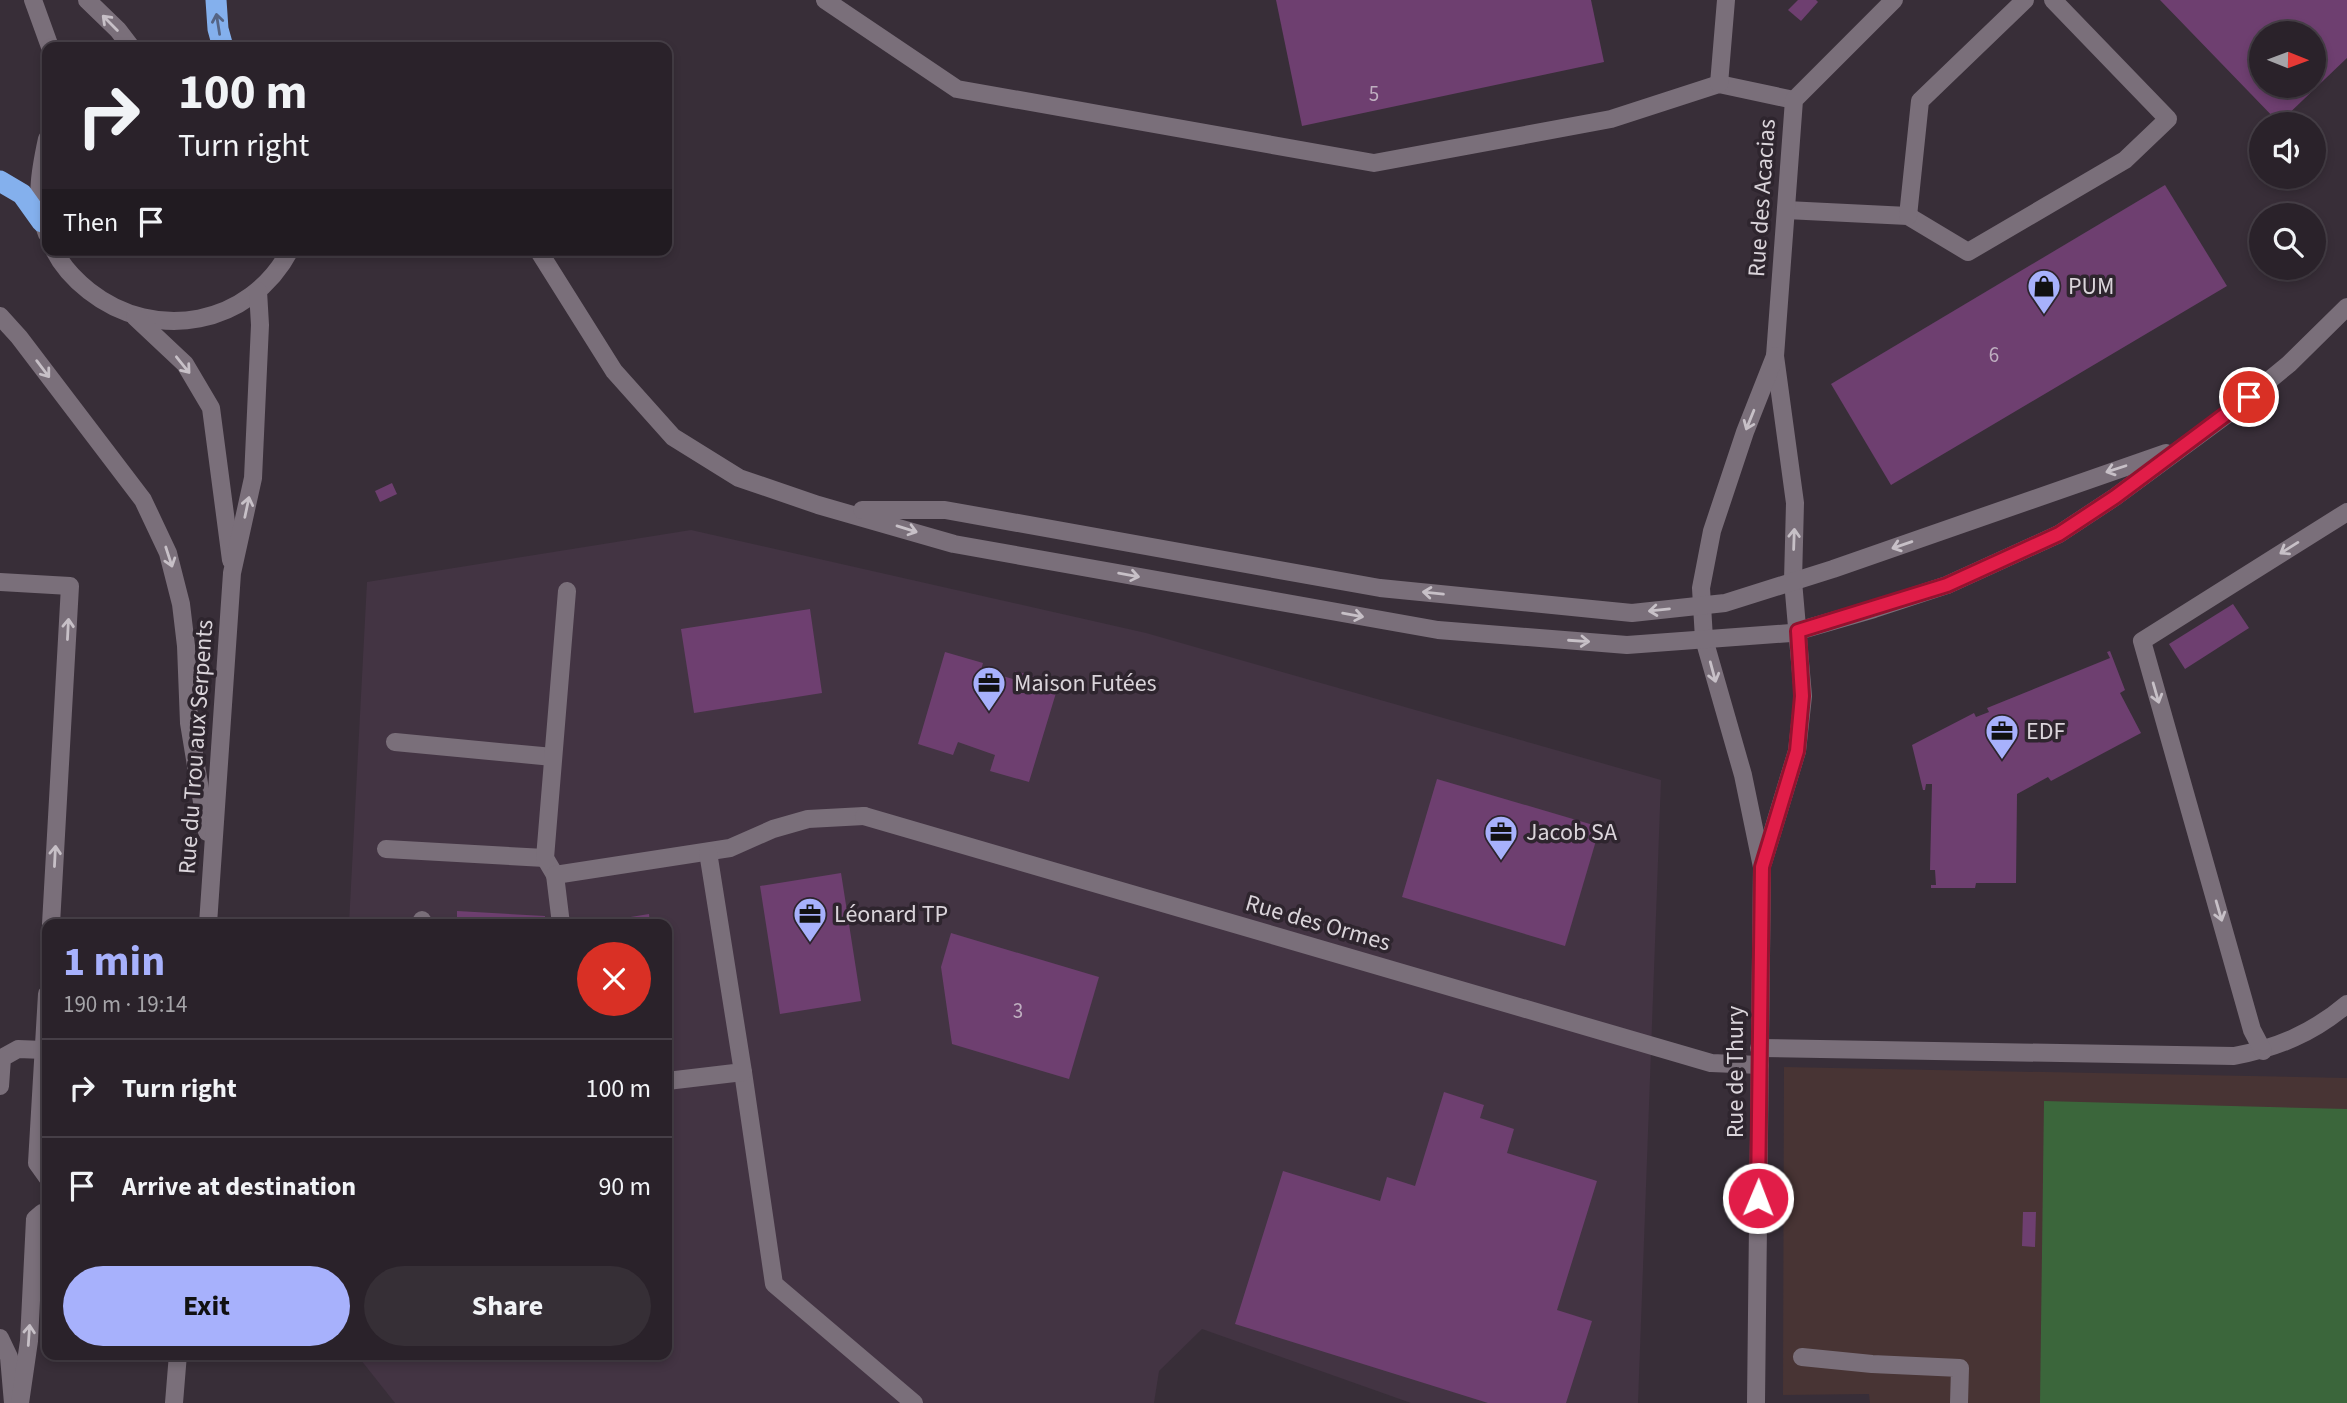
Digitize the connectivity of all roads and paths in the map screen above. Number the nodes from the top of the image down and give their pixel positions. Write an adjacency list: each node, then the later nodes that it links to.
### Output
1 (33, 0): 9 (street)
2 (87, 0): 10 (street, one-way to 2)
3 (216, 0): 11 (highway, one-way to 3)
4 (825, 0): 12 (street)
5 (1726, 0): 12 (street)
6 (1894, 0): 13 (street, Rue des Acacias)
7 (2025, 0): 18 (street)
8 (2053, 0): 18 (street)
9 (48, 42)
10 (127, 42)
11 (222, 42)
12 (1719, 84): 13 (street)
13 (1794, 100): 17 (street, Rue des Acacias)
14 (42, 162): 16 (street)
15 (0, 181): 19 (highway)
16 (42, 207)
17 (1786, 210): 18 (street); 27 (street, Rue des Acacias)
18 (1908, 216)
19 (42, 224)
20 (58, 256): 26 (street)
21 (287, 256): 23 (street)
22 (542, 256): 29 (street)
23 (258, 291): 26 (street); 31 (street, Rue du Trou aux Serpents, one-way to 23)
24 (2347, 307): 28 (street)
25 (0, 316): 43 (street, one-way to 43)
26 (135, 317): 31 (street, Rue du Trou aux Serpents, one-way to 31)
27 (1775, 356): 32 (street, Rue des Acacias, one-way to 27); 35 (street, Rue des Acacias, one-way to 35)
28 (2181, 448): 32 (street, one-way to 32); 36 (street)
29 (841, 510): 35 (street, one-way to 29); 37 (street, one-way to 37)
30 (2347, 512): 51 (street, one-way to 51)
31 (232, 573): 43 (street, Rue du Trou aux Serpents)
32 (1793, 581): 35 (street); 36 (street, Rue des Acacias)
33 (0, 582): 46 (street, one-way to 33)
34 (567, 591): 39 (street)
35 (1700, 606): 37 (street, Rue de Thury)
36 (1798, 631): 37 (street); 44 (street, Rue de Thury)
37 (1704, 639): 44 (street, Rue de Thury, one-way to 44)
38 (395, 742): 39 (street)
39 (553, 757): 42 (street)
40 (386, 849): 42 (street)
41 (708, 852): 45 (street, Rue des Ormes); 52 (street, Rue des Ormes); 53 (street)
42 (545, 858): 45 (street)
43 (212, 863): 47 (street, Rue du Trou aux Serpents)
44 (1762, 867): 52 (street, Rue de Thury)
45 (555, 876): 48 (street)
46 (51, 919)
47 (208, 919)
48 (560, 919)
49 (2347, 1004): 51 (street, Rue des Ormes)
50 (42, 1050): 56 (street)
51 (2263, 1051): 52 (street, Rue des Ormes)
52 (1760, 1056): 66 (street, Rue de Thury)
53 (743, 1072): 54 (street); 65 (street)
54 (672, 1080)
55 (42, 1082): 57 (street)
56 (0, 1086)
57 (42, 1170)
58 (42, 1213): 63 (street, one-way to 58)
59 (0, 1338): 62 (street)
60 (1802, 1357): 67 (street)
61 (178, 1360): 64 (street)
62 (13, 1403)
63 (20, 1403)
64 (174, 1403)
65 (914, 1403)
66 (1756, 1403)
67 (1959, 1403)

